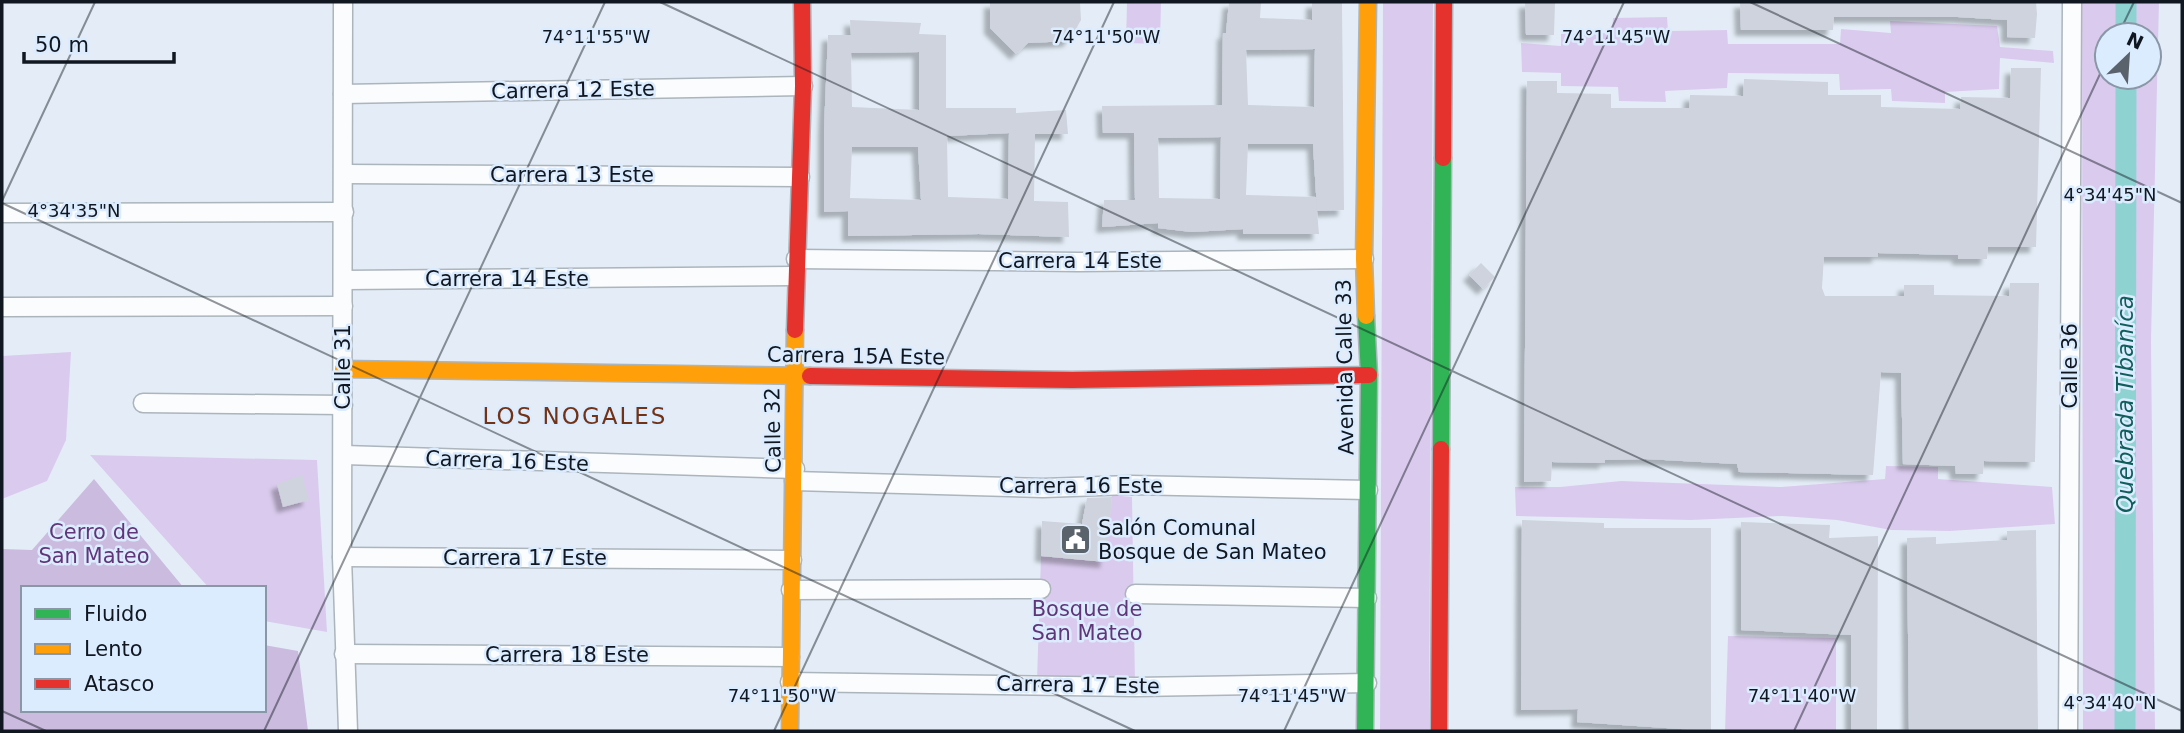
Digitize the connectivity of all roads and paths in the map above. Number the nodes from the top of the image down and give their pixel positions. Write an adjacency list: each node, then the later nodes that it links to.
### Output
1 (343, 2): 7 (street, Calle 31)
2 (802, 2): 6 (street, Calle 32)
3 (1368, 2): 12 (street, Avenida Calle 33)
4 (1444, 2): 38 (street)
5 (2071, 2): 39 (street, Calle 36)
6 (803, 86): 7 (street, Carrera 12 Este); 9 (street, Calle 32)
7 (343, 94): 8 (street, Calle 31)
8 (344, 174): 9 (street, Carrera 13 Este); 10 (street, Calle 31)
9 (800, 177): 13 (street, Calle 32)
10 (344, 212): 11 (street); 14 (street, Calle 31)
11 (2, 213)
12 (1364, 259): 13 (street, Carrera 14 Este); 18 (street, Avenida Calle 33)
13 (795, 268): 14 (street, Carrera 14 Este); 19 (street, Calle 32)
14 (345, 280): 15 (street, Calle 31)
15 (343, 306): 16 (street); 17 (street, Calle 31)
16 (2, 307)
17 (343, 369): 19 (street, Carrera 15A Este); 21 (street, Calle 31)
18 (1369, 375): 19 (street, Carrera 15A Este); 24 (street, Avenida Calle 33)
19 (793, 376): 23 (street, Calle 32)
20 (143, 404): 21 (street)
21 (342, 405): 22 (street, Calle 31)
22 (344, 455): 23 (street, Carrera 16 Este); 25 (street, Calle 31)
23 (795, 475): 24 (street, Carrera 16 Este); 26 (street, Calle 32)
24 (1368, 490): 30 (street, Avenida Calle 33)
25 (342, 557): 26 (street, Carrera 17 Este); 31 (street, Calle 31)
26 (792, 560): 28 (street, Calle 32)
27 (1041, 589): 28 (street)
28 (791, 590): 32 (street, Calle 32)
29 (1135, 594): 30 (street)
30 (1367, 598): 34 (street, Avenida Calle 33)
31 (344, 653): 32 (street, Carrera 18 Este); 35 (street, Calle 31)
32 (790, 657): 33 (street, Calle 32)
33 (790, 682): 34 (street, Carrera 17 Este); 36 (street, Calle 32)
34 (1367, 683): 37 (street, Avenida Calle 33)
35 (348, 731)
36 (790, 731)
37 (1366, 731)
38 (1439, 731)
39 (2068, 731)

